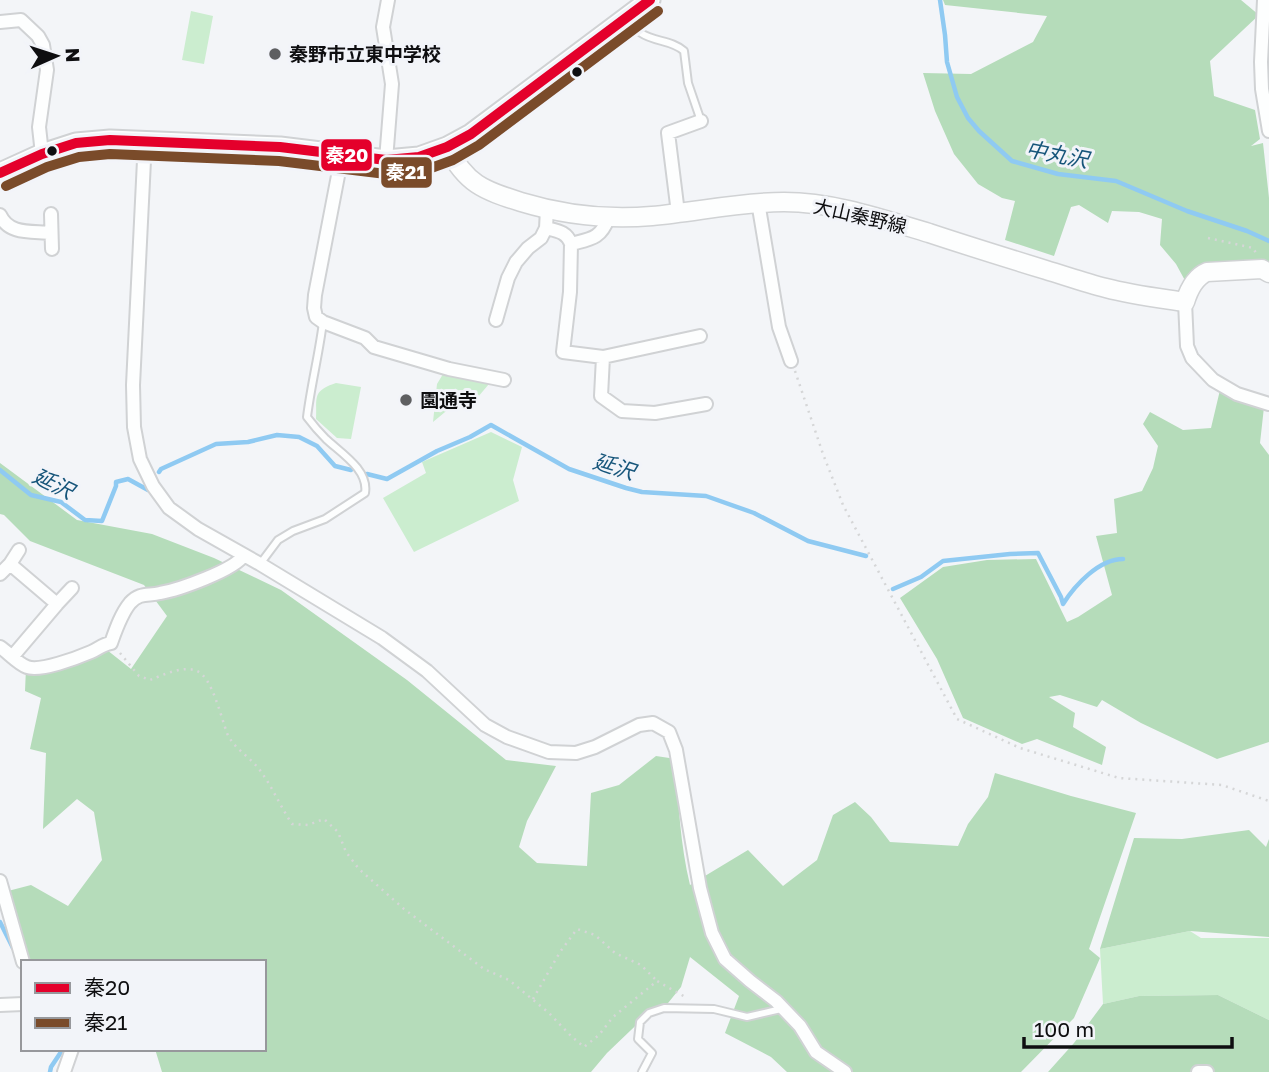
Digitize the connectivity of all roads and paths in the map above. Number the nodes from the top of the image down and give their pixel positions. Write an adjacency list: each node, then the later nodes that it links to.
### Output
1 (388, 0): 12 (street)
2 (650, 0): 4 (main road)
3 (1264, 0): 7 (street)
4 (628, 17): 6 (lane); 9 (main road)
5 (0, 22): 10 (street)
6 (701, 121): 16 (street)
7 (1269, 131)
8 (145, 140): 10 (main road); 11 (main road); 37 (street)
9 (447, 147): 12 (main road); 15 (main road, 大山秦野線)
10 (42, 154): 13 (main road)
11 (342, 155): 12 (main road); 29 (street)
12 (386, 160)
13 (0, 173)
14 (758, 202): 16 (main road, 大山秦野線); 27 (main road, 大山秦野線); 32 (street)
15 (547, 209): 19 (main road, 大山秦野線); 20 (street)
16 (678, 213): 19 (main road, 大山秦野線)
17 (51, 214): 21 (street)
18 (0, 215): 21 (street)
19 (608, 218): 23 (street)
20 (546, 228): 23 (street); 28 (street)
21 (51, 233): 24 (street)
22 (1208, 238): 25 (path)
23 (571, 244): 31 (street)
24 (52, 249)
25 (1257, 256)
26 (1269, 273): 27 (main road)
27 (1185, 302): 35 (street)
28 (495, 320)
29 (323, 322): 33 (street); 39 (lane)
30 (700, 336): 31 (street)
31 (603, 357): 34 (street)
32 (791, 361): 46 (path)
33 (504, 380)
34 (706, 404)
35 (1269, 404)
36 (19, 551): 38 (street)
37 (244, 555): 39 (street); 43 (street)
38 (10, 564): 40 (street); 42 (street)
39 (260, 564): 53 (street)
40 (0, 574)
41 (72, 587): 42 (street)
42 (57, 604): 45 (street)
43 (111, 643): 45 (street); 50 (path)
44 (0, 647): 45 (street)
45 (12, 657)
46 (1269, 801)
47 (0, 881): 48 (street)
48 (22, 960)
49 (657, 981): 50 (path); 50 (path); 54 (path)
50 (533, 1000)
51 (21, 1004): 52 (street)
52 (0, 1005)
53 (783, 1008): 54 (lane); 58 (street)
54 (702, 1009): 57 (lane)
55 (71, 1051): 56 (street)
56 (64, 1072)
57 (642, 1072)
58 (845, 1072)
59 (1198, 1072): 60 (street)
60 (1208, 1072)

